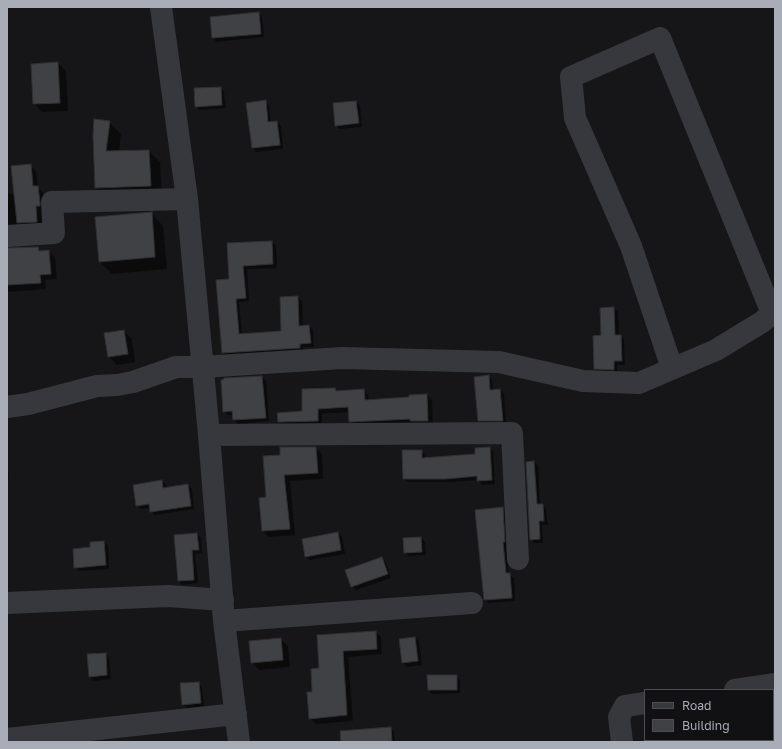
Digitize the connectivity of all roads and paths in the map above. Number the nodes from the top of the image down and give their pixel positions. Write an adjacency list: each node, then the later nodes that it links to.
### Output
1 (162, 7): 2 (street)
2 (186, 199): 3 (street); 5 (street)
3 (7, 236)
4 (774, 312): 6 (street); 6 (street)
5 (202, 367): 6 (street); 7 (street); 8 (street)
6 (672, 368)
7 (7, 407)
8 (209, 435): 9 (street); 10 (street)
9 (518, 559)
10 (223, 600): 11 (street); 13 (street)
11 (7, 603)
12 (472, 603): 13 (street)
13 (224, 621): 17 (street)
14 (775, 684): 15 (street)
15 (742, 689)
16 (644, 703): 20 (street)
17 (236, 714): 18 (street); 19 (street)
18 (7, 739)
19 (240, 742)
20 (622, 742)

